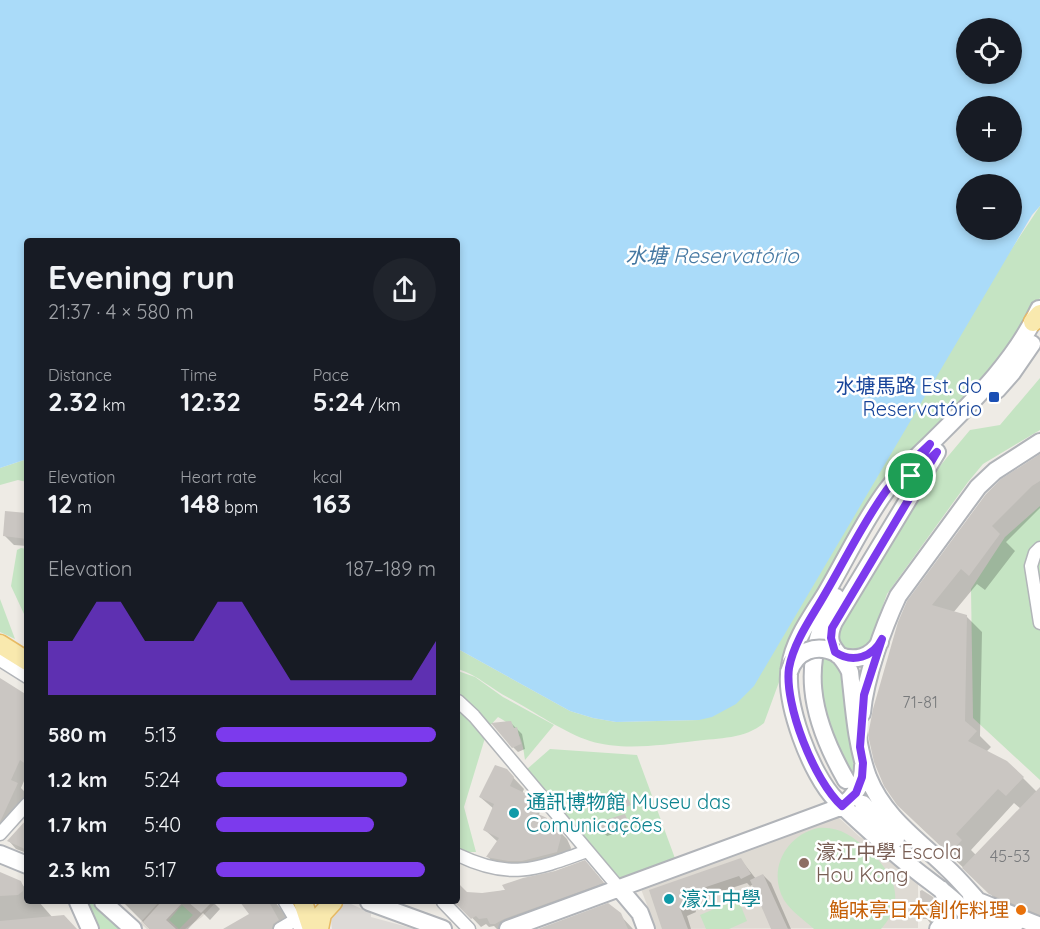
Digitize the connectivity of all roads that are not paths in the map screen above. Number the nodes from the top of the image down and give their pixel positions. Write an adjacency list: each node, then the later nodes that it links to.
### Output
1 (1038, 318): 3 (main road)
2 (1040, 442): 6 (main road)
3 (933, 448): 8 (main road); 11 (main road, bridge); 15 (main road)
4 (1040, 548): 5 (street)
5 (1040, 623)
6 (882, 639): 8 (main road); 14 (main road)
7 (0, 644): 9 (main road)
8 (837, 654): 11 (main road, bridge); 14 (main road)
9 (24, 659)
10 (0, 660): 12 (street)
11 (789, 672): 16 (main road)
12 (24, 675)
13 (460, 703): 20 (street)
14 (861, 753): 16 (main road); 27 (main road)
15 (846, 780)
16 (839, 803): 25 (main road); 26 (main road)
17 (863, 804): 23 (main road)
18 (24, 807): 19 (street)
19 (0, 834)
20 (587, 851): 22 (street); 26 (street)
21 (0, 854): 24 (main road)
22 (460, 856)
23 (921, 861): 25 (main road); 27 (main road)
24 (24, 864)
25 (938, 886): 36 (main road); 46 (main road)
26 (619, 888): 44 (main road); 45 (main road)
27 (978, 902): 37 (main road)
28 (79, 904): 38 (main road)
29 (105, 904): 39 (main road)
30 (286, 904): 35 (street)
31 (303, 904): 35 (main road)
32 (331, 904): 41 (main road)
33 (374, 904): 42 (main road)
34 (445, 904): 43 (street)
35 (303, 926): 40 (street)
36 (974, 926): 37 (main road); 47 (main road)
37 (1040, 926): 48 (main road)
38 (90, 929)
39 (133, 929)
40 (280, 929)
41 (319, 929)
42 (443, 929)
43 (469, 929)
44 (508, 929)
45 (646, 929)
46 (938, 929)
47 (947, 929)
48 (1009, 929)

